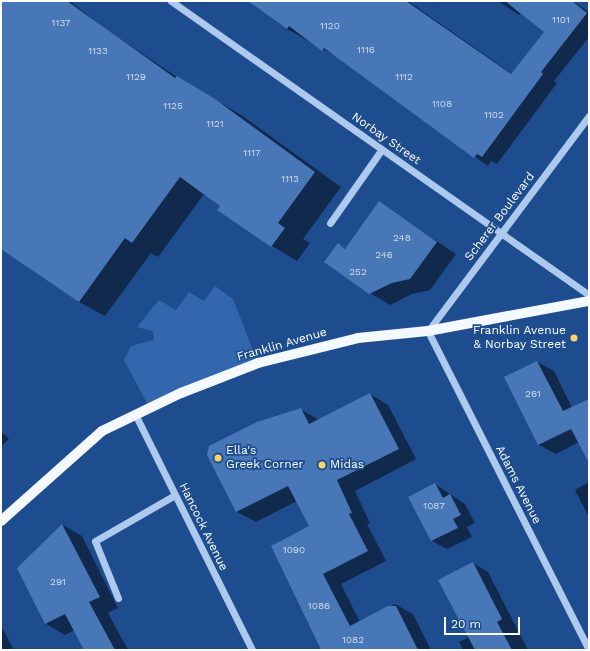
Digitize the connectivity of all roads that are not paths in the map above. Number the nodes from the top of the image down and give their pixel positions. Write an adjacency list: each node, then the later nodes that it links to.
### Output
1 (171, 1): 3 (street, Norbay Street)
2 (589, 116): 5 (street, Scherer Boulevard)
3 (382, 149): 4 (street); 5 (street, Norbay Street)
4 (330, 223)
5 (503, 233): 6 (street, Norbay Street); 8 (street, Scherer Boulevard)
6 (589, 295)
7 (589, 301): 8 (main road, Franklin Avenue)
8 (428, 331): 9 (main road, Franklin Avenue); 14 (street, Adams Avenue)
9 (135, 414): 10 (street, Hancock Avenue); 11 (main road, Franklin Avenue)
10 (174, 494): 12 (street); 13 (street, Hancock Avenue)
11 (1, 521)
12 (118, 598)
13 (252, 650)
14 (589, 650)

